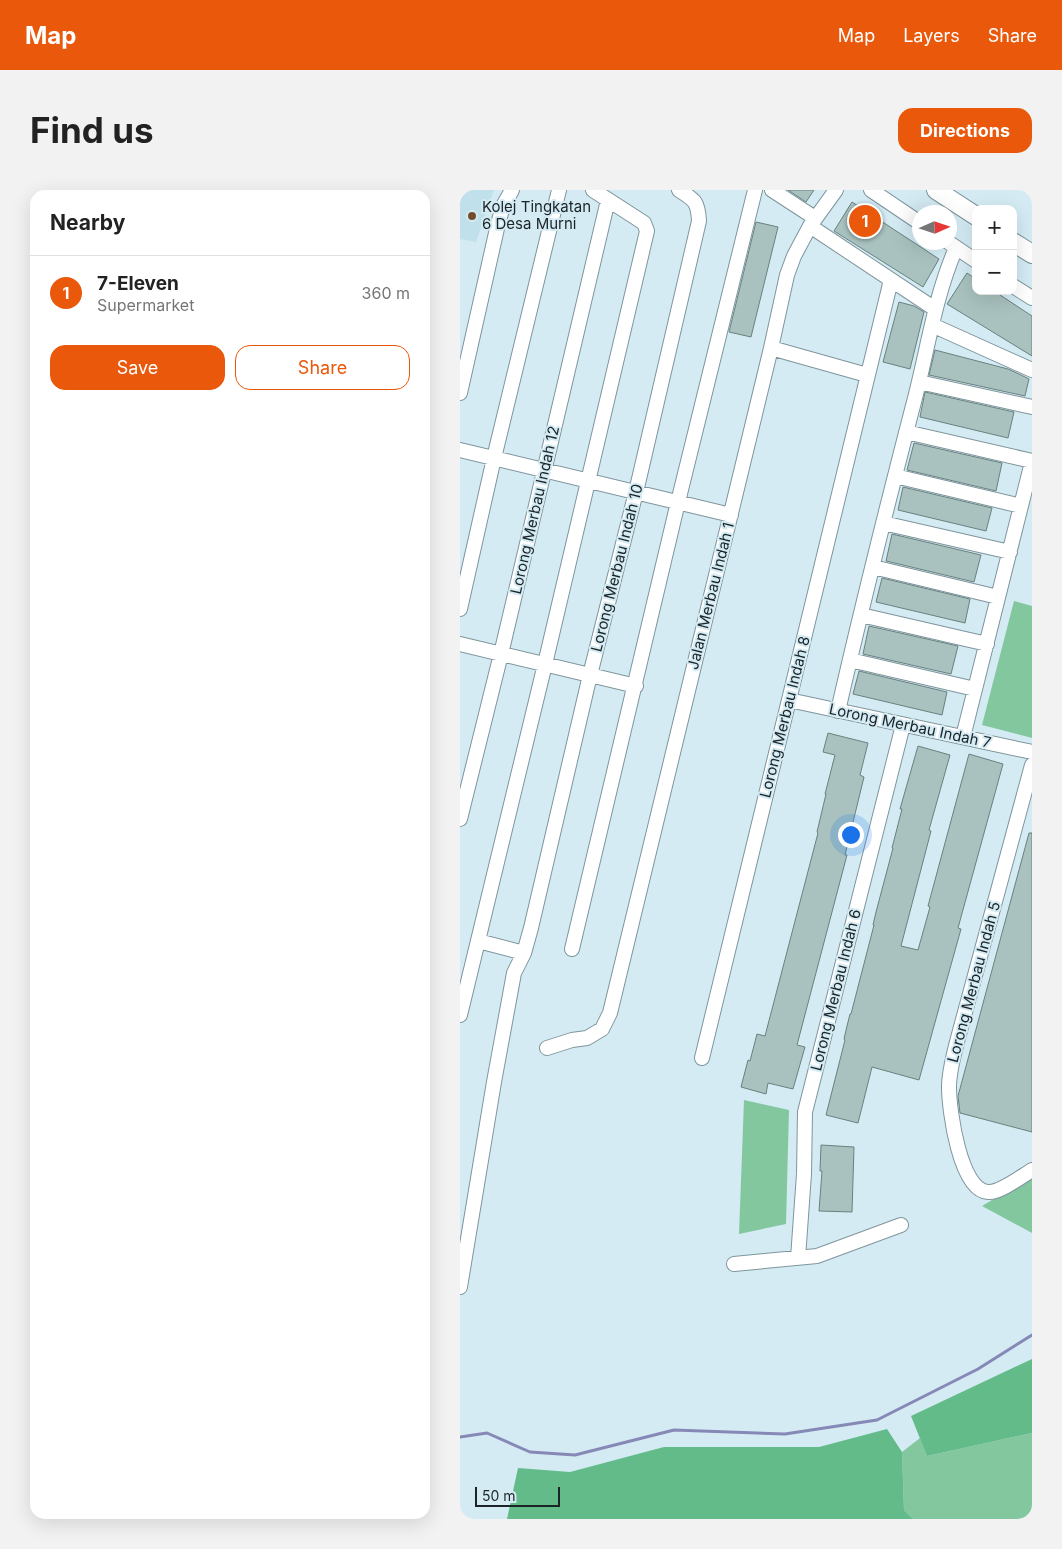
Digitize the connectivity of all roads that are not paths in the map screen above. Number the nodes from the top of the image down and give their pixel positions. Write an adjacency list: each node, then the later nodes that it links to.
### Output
1 (512, 190): 28 (street)
2 (559, 190): 32 (street)
3 (593, 190): 10 (street)
4 (679, 190): 37 (street, Lorong Merbau Indah 10)
5 (755, 190): 38 (street)
6 (772, 190): 13 (street)
7 (836, 190): 13 (street, Jalan Merbau Indah 1)
8 (871, 190): 12 (street)
9 (947, 193): 11 (main road)
10 (608, 200): 34 (street, Lorong Merbau Indah 12); 36 (street)
11 (972, 213)
12 (912, 218)
13 (813, 222): 19 (street); 24 (street, Jalan Merbau Indah 1)
14 (1017, 245): 17 (main road)
15 (957, 248): 18 (street)
16 (951, 250): 22 (street)
17 (1032, 254)
18 (972, 258)
19 (891, 280): 22 (street); 26 (street, Lorong Merbau Indah 8)
20 (1017, 289): 21 (street)
21 (1032, 298)
22 (935, 309): 23 (street)
23 (932, 325): 25 (street); 27 (street)
24 (771, 348): 26 (street); 40 (street, Jalan Merbau Indah 1)
25 (1032, 370)
26 (867, 375): 55 (street, Lorong Merbau Indah 8)
27 (919, 382): 29 (street); 30 (street)
28 (460, 393)
29 (1032, 407)
30 (906, 432): 33 (street); 35 (street)
31 (460, 450): 32 (street)
32 (494, 458): 34 (street); 45 (street)
33 (1032, 461): 39 (street)
34 (544, 470): 36 (street); 49 (street, Lorong Merbau Indah 12)
35 (895, 476): 39 (street); 41 (street)
36 (588, 481): 37 (street); 51 (street)
37 (636, 492): 38 (street); 52 (street, Lorong Merbau Indah 10)
38 (678, 502): 40 (street); 53 (street)
39 (1021, 506): 42 (street)
40 (731, 515): 67 (street, Jalan Merbau Indah 1)
41 (883, 523): 42 (street); 43 (street)
42 (1010, 552): 44 (street)
43 (873, 567): 44 (street); 46 (street)
44 (998, 598): 48 (street)
45 (460, 609)
46 (861, 615): 48 (street); 50 (street)
47 (460, 644): 49 (street)
48 (987, 644): 54 (street)
49 (501, 654): 51 (street); 61 (street, Lorong Merbau Indah 12)
50 (850, 660): 54 (street); 56 (street)
51 (545, 664): 52 (street); 62 (street)
52 (590, 675): 53 (street); 64 (street, Lorong Merbau Indah 10)
53 (636, 686): 63 (street)
54 (975, 689): 58 (street)
55 (789, 700): 56 (street, Lorong Merbau Indah 7); 68 (street, Lorong Merbau Indah 8)
56 (838, 711): 57 (street, Lorong Merbau Indah 7)
57 (903, 725): 58 (street, Lorong Merbau Indah 7); 71 (street, Lorong Merbau Indah 6)
58 (963, 737): 59 (street, Lorong Merbau Indah 7)
59 (1032, 752)
60 (1032, 765): 69 (street, Lorong Merbau Indah 5)
61 (460, 819)
62 (478, 941): 64 (street); 65 (street)
63 (572, 949)
64 (524, 953): 73 (street, Lorong Merbau Indah 10)
65 (465, 975): 66 (street)
66 (460, 1015)
67 (547, 1048)
68 (702, 1058)
69 (1032, 1170)
70 (901, 1225): 71 (street)
71 (798, 1258): 72 (street)
72 (734, 1264)
73 (460, 1287)

